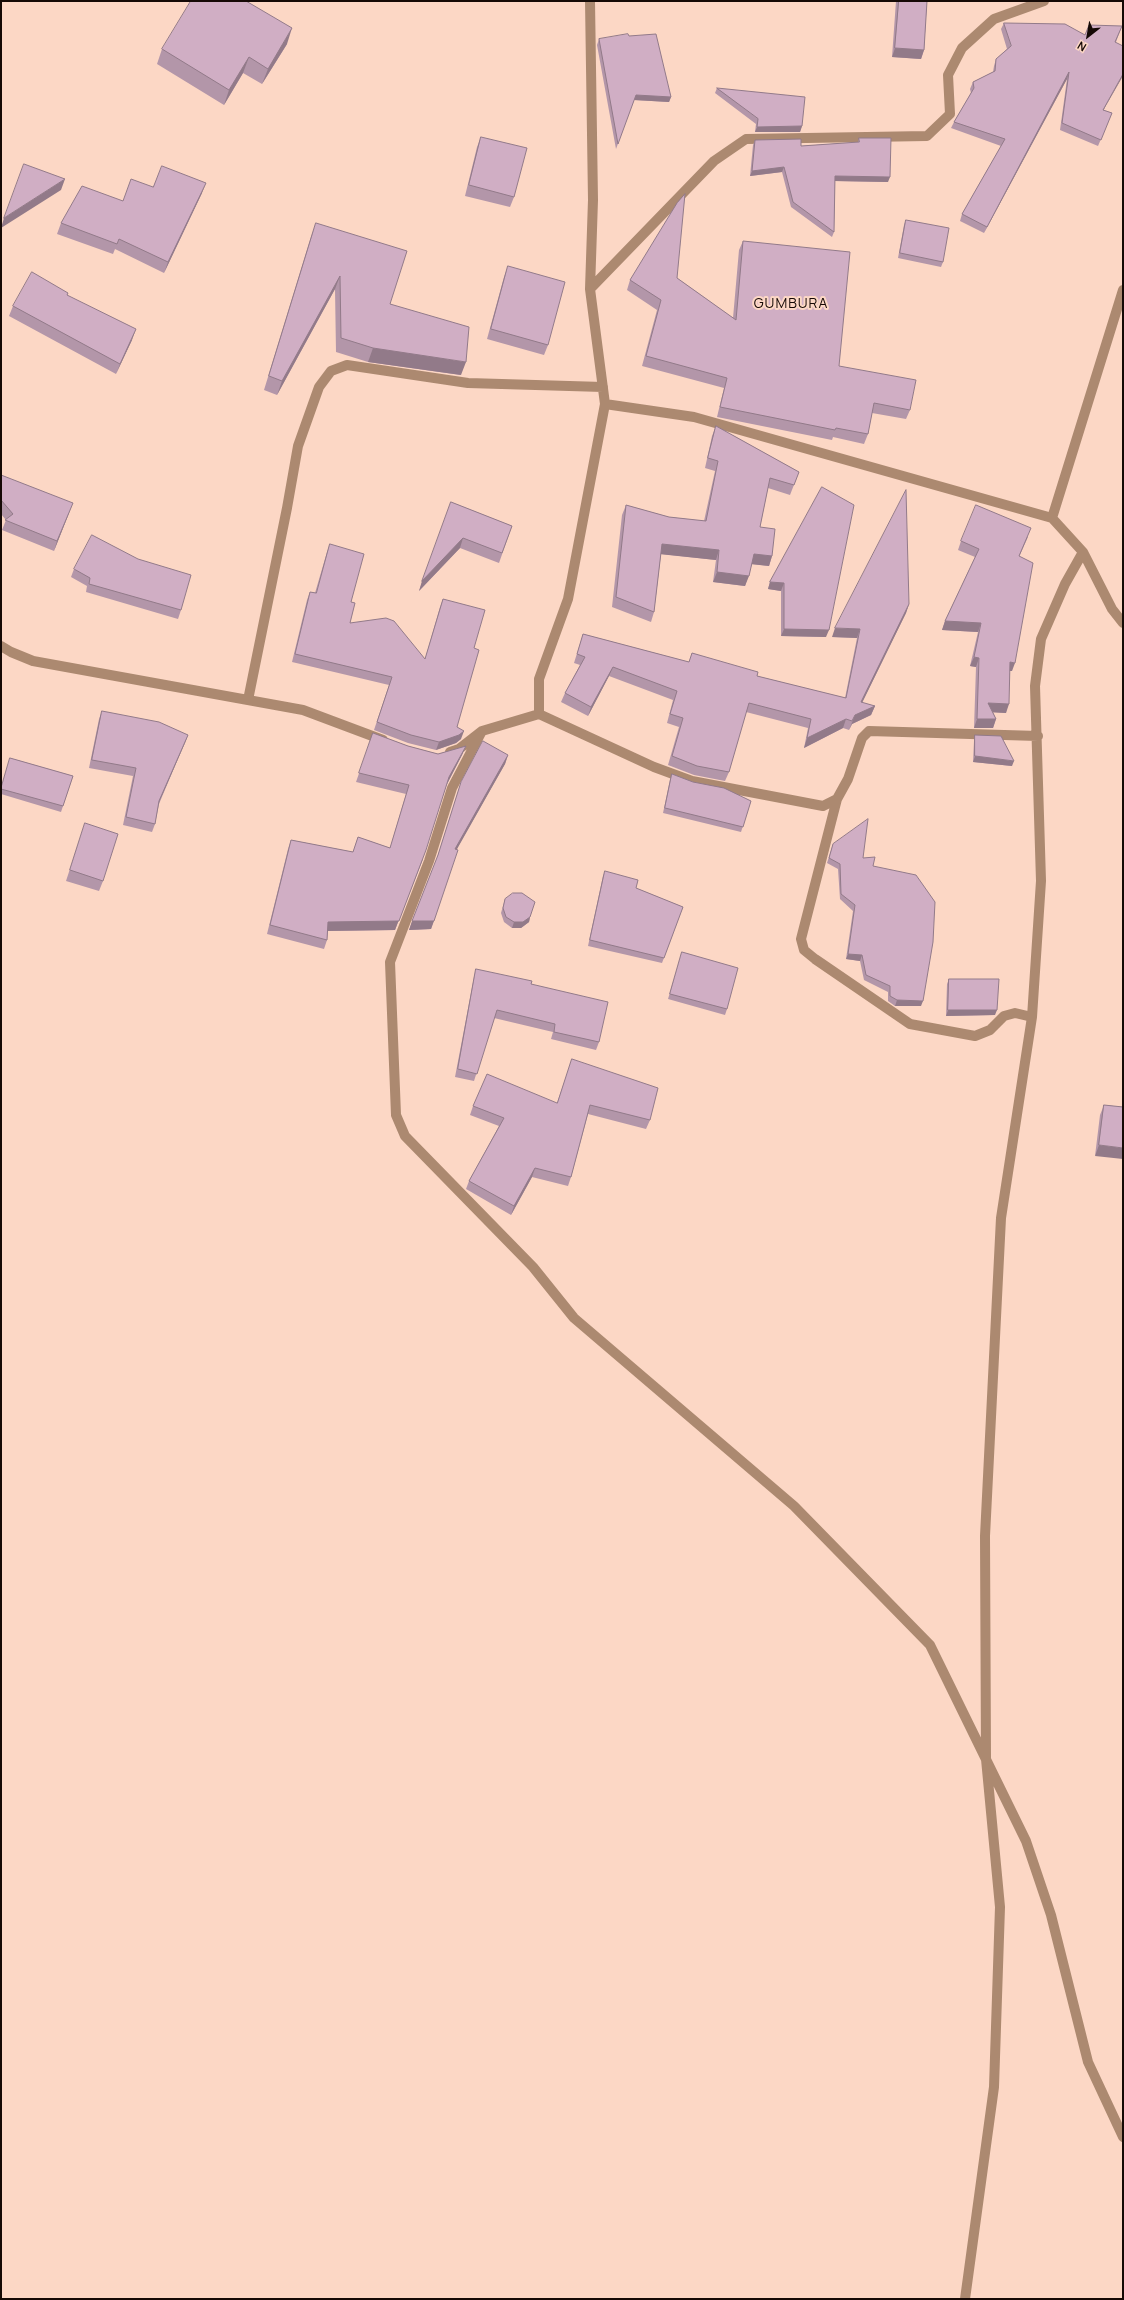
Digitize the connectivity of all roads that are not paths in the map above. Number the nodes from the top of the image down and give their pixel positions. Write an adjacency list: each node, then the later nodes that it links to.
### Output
1 (590, 1): 3 (street)
2 (1044, 1): 3 (street)
3 (590, 289): 5 (street)
4 (1123, 290): 7 (street)
5 (603, 387): 6 (street); 11 (street)
6 (605, 404): 7 (street); 12 (street)
7 (1052, 518): 8 (street)
8 (1082, 552): 9 (street); 14 (street)
9 (1123, 623)
10 (1, 646): 11 (street)
11 (248, 700): 15 (street)
12 (538, 714): 13 (street); 17 (street)
13 (482, 731): 16 (street); 19 (street)
14 (1038, 736): 17 (street); 18 (street)
15 (392, 743)
16 (442, 755)
17 (837, 799): 18 (street)
18 (1032, 1017): 19 (street)
19 (986, 1759): 20 (street); 21 (street)
20 (1123, 2137)
21 (965, 2299)

